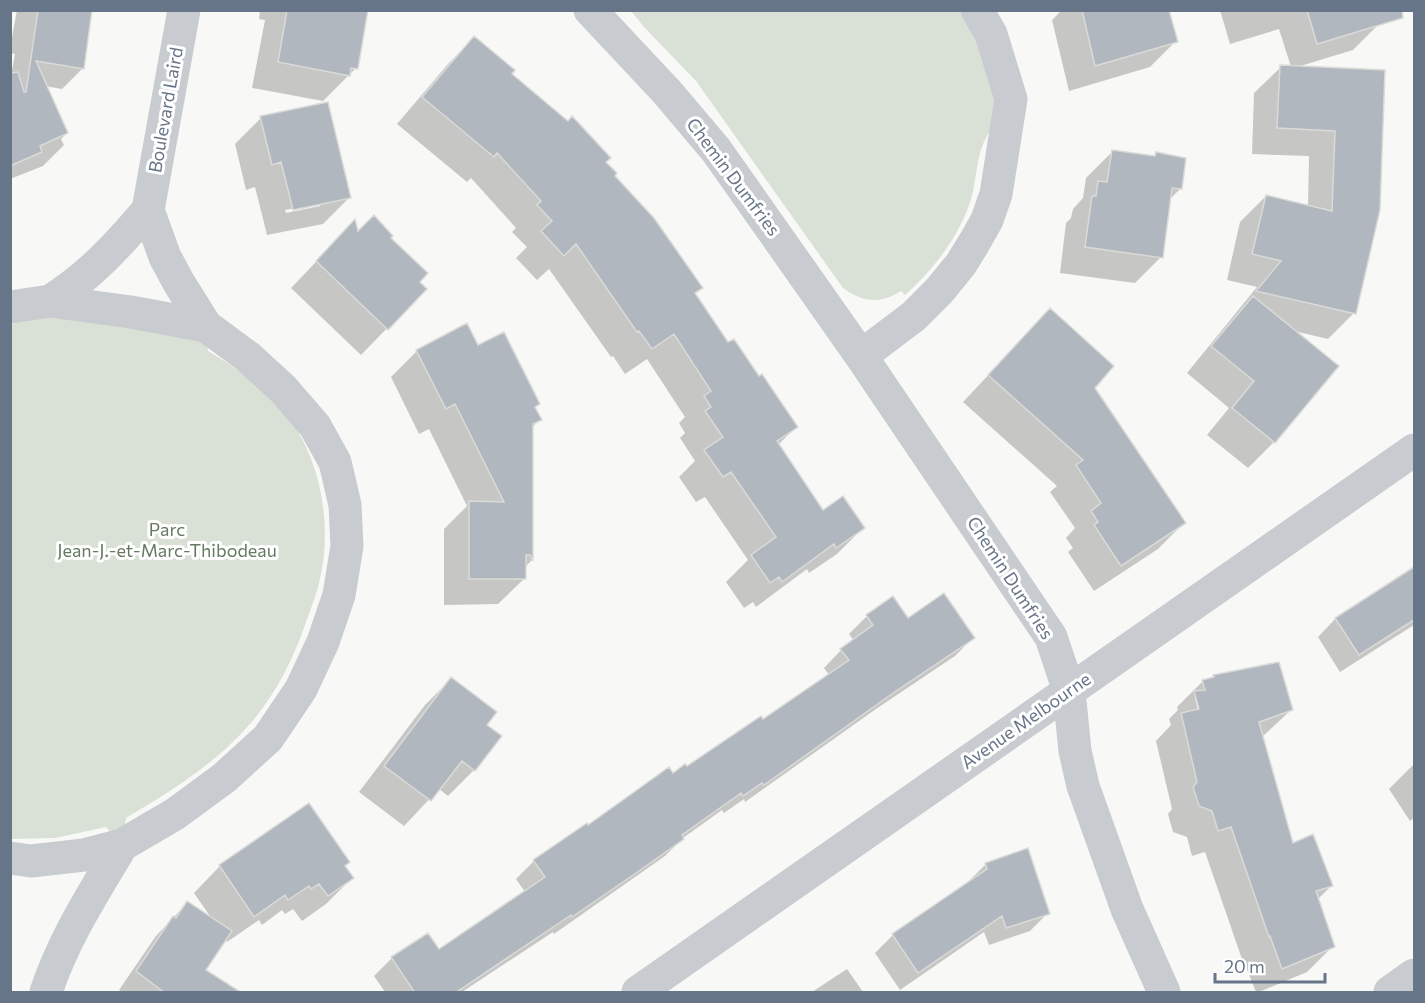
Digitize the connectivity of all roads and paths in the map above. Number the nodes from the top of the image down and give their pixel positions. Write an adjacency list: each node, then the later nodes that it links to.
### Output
1 (184, 10): 4 (street, Boulevard Laird)
2 (590, 10): 8 (street, Chemin Dumfries)
3 (977, 10): 8 (street)
4 (148, 210): 5 (street); 7 (street)
5 (50, 301): 6 (street); 7 (street)
6 (10, 307)
7 (206, 326): 11 (street)
8 (861, 356): 10 (street, Chemin Dumfries)
9 (1414, 450): 10 (street, Avenue Melbourne)
10 (1069, 690): 15 (street, Avenue Melbourne); 16 (street, Chemin Dumfries)
11 (122, 845): 12 (street); 14 (street)
12 (10, 858)
13 (1414, 975): 17 (street)
14 (46, 993)
15 (638, 993)
16 (1164, 993)
17 (1390, 993)

